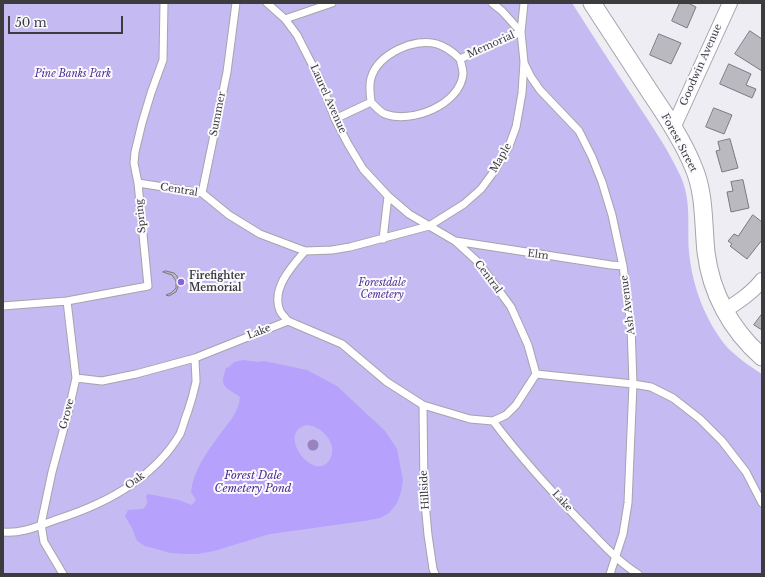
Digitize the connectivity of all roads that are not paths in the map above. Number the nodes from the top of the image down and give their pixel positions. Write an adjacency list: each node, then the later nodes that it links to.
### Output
1 (164, 3): 16 (lane, Spring)
2 (236, 3): 17 (lane, Summer)
3 (267, 3): 9 (lane, Laurel Avenue)
4 (332, 3): 9 (lane)
5 (492, 3): 10 (lane)
6 (524, 3): 10 (lane)
7 (592, 3): 15 (street, Forest Street)
8 (730, 3): 15 (street, Goodwin Avenue)
9 (285, 19): 14 (lane, Laurel Avenue)
10 (521, 32): 11 (lane, Memorial); 12 (lane)
11 (460, 59): 13 (lane, Memorial); 13 (lane, Memorial)
12 (524, 62): 19 (lane, Maple); 23 (lane, Ash Avenue)
13 (371, 102): 14 (lane)
14 (335, 119): 18 (lane, Laurel Avenue)
15 (673, 128): 27 (street, Forest Street)
16 (138, 183): 17 (lane, Central); 25 (lane, Spring)
17 (202, 193): 22 (lane, Central)
18 (388, 196): 19 (lane, Laurel Avenue); 20 (lane)
19 (429, 226): 20 (lane, Central); 21 (lane, Central)
20 (384, 239): 22 (lane, Central)
21 (454, 241): 23 (lane, Elm); 31 (lane, Central)
22 (305, 251): 28 (lane)
23 (623, 266): 33 (lane, Ash Avenue)
24 (762, 280): 27 (street)
25 (67, 301): 26 (lane, Spring); 32 (lane, Grove)
26 (3, 306)
27 (724, 311): 29 (street, Forest Street)
28 (288, 321): 30 (lane, Lake); 34 (lane)
29 (762, 357)
30 (195, 358): 32 (lane, Lake); 37 (lane, Oak)
31 (536, 374): 33 (lane); 35 (lane)
32 (76, 378): 37 (lane, Grove)
33 (633, 384): 36 (lane); 39 (lane, Ash Avenue)
34 (422, 405): 35 (lane); 41 (lane, Hillside)
35 (493, 421): 39 (lane, Lake)
36 (762, 503)
37 (41, 524): 38 (lane, Oak); 40 (lane)
38 (3, 532)
39 (615, 557): 42 (lane, Ash Avenue); 43 (lane, Lake)
40 (63, 574)
41 (435, 574)
42 (610, 574)
43 (638, 574)

